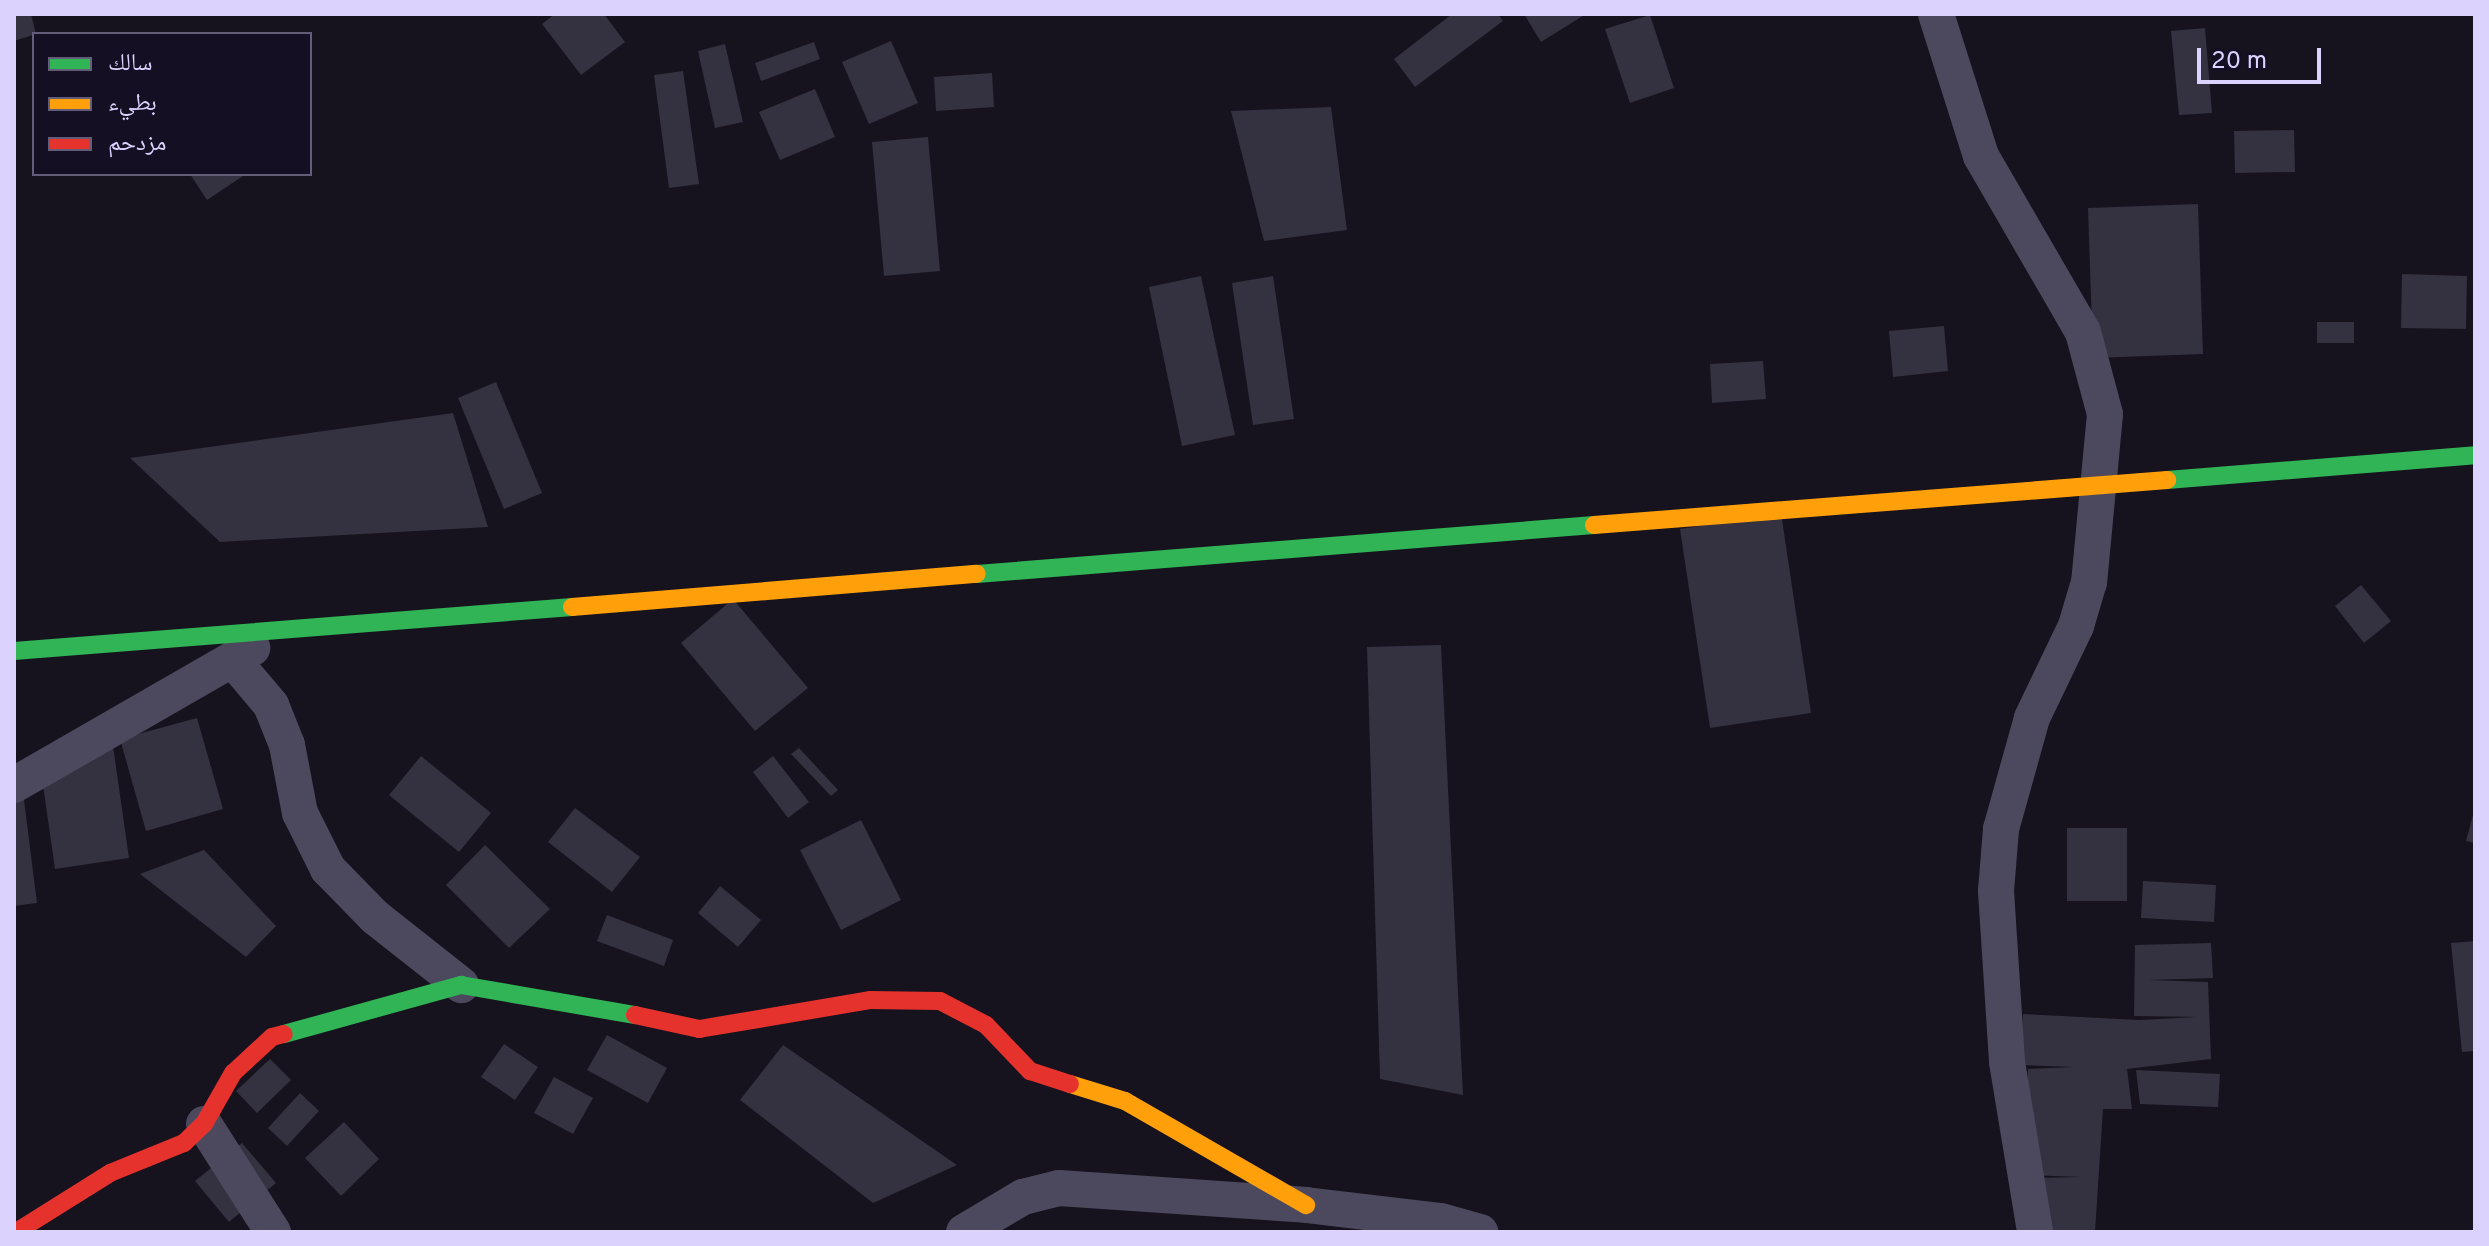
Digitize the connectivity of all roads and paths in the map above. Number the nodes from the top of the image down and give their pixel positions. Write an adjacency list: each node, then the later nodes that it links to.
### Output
1 (1936, 14): 3 (street)
2 (2475, 455): 3 (street)
3 (2102, 484): 4 (street); 15 (street)
4 (285, 630): 5 (street); 6 (street)
5 (14, 651)
6 (233, 660): 7 (street); 8 (street)
7 (14, 785)
8 (461, 985): 9 (street); 10 (street)
9 (204, 1124): 11 (street); 12 (street)
10 (1306, 1205): 13 (street); 14 (street)
11 (16, 1232)
12 (273, 1232)
13 (964, 1232)
14 (1480, 1232)
15 (2035, 1232)

